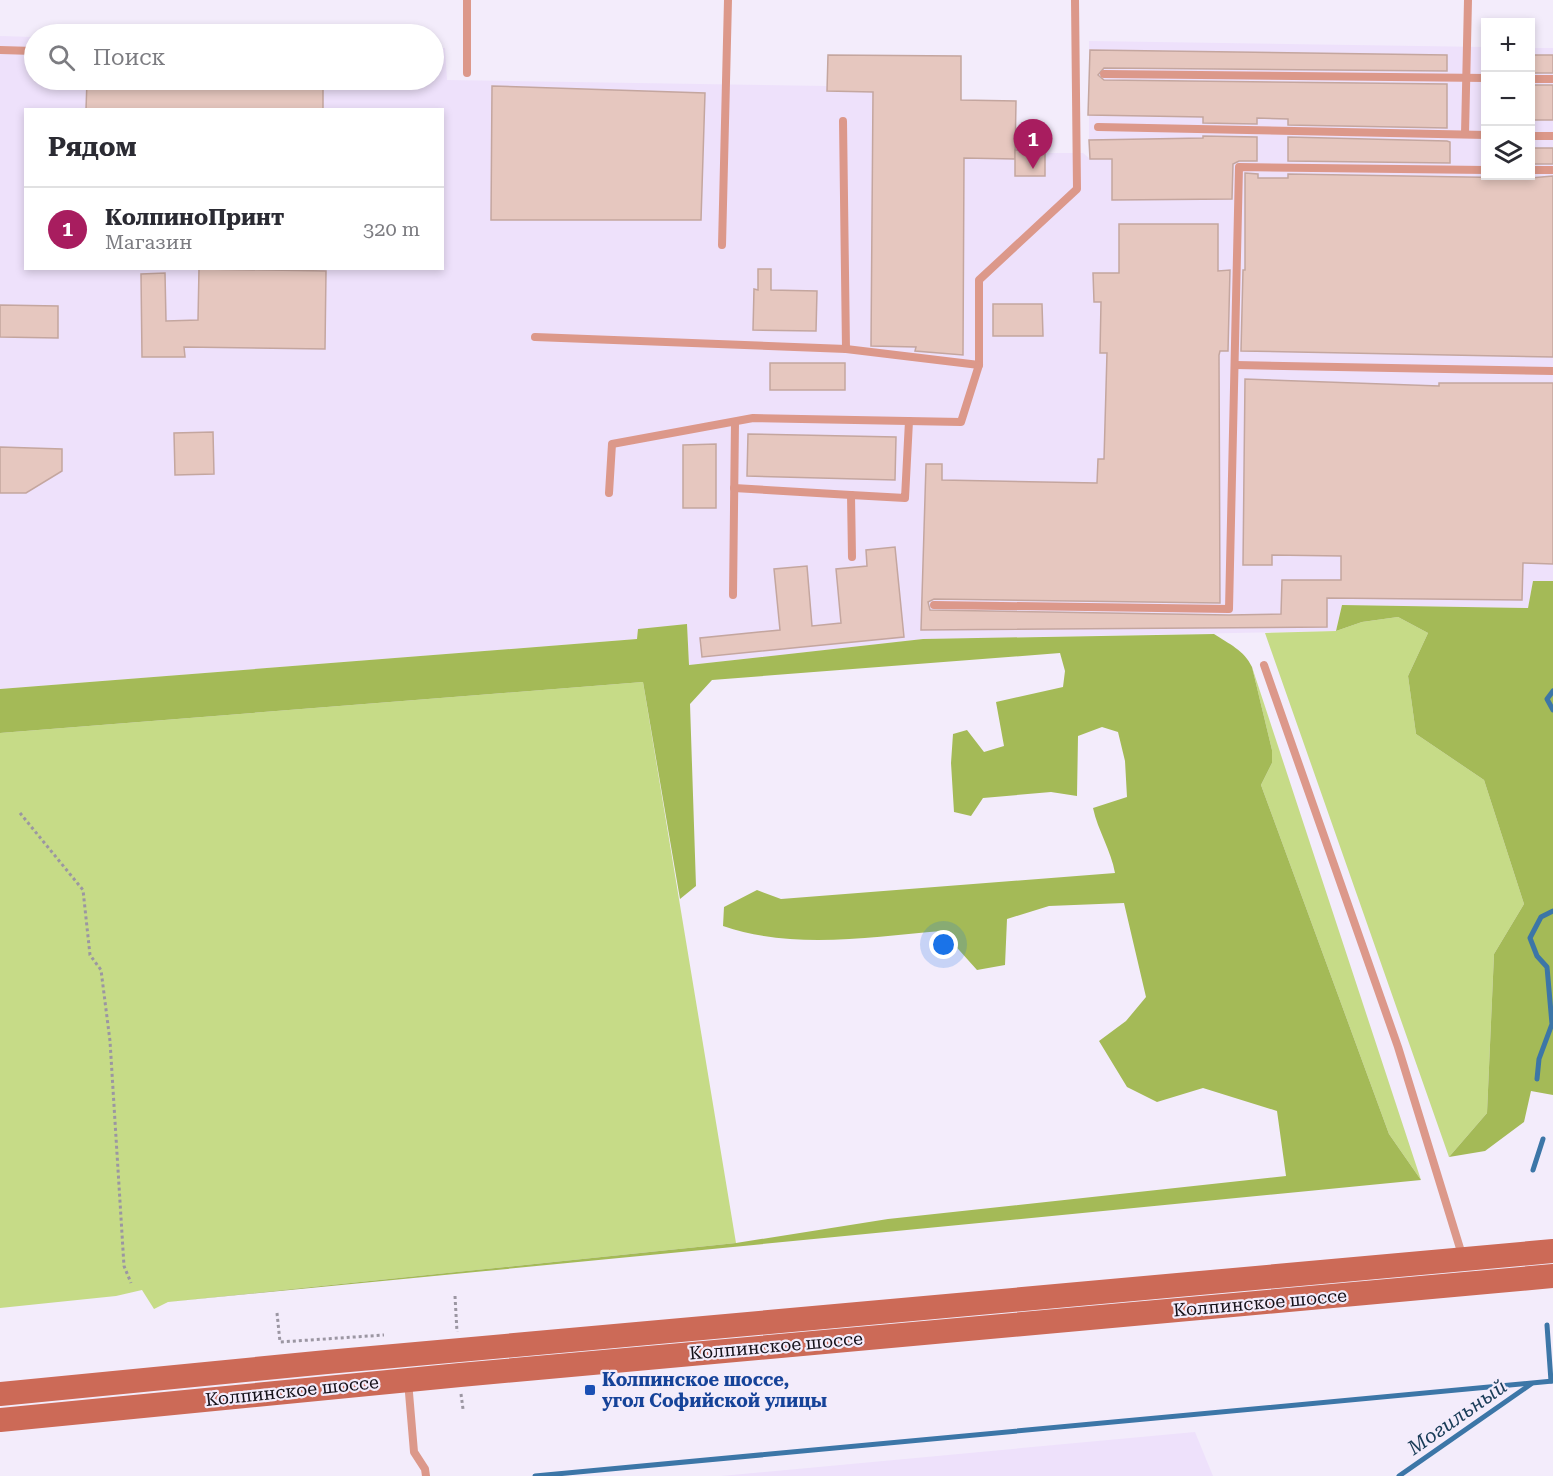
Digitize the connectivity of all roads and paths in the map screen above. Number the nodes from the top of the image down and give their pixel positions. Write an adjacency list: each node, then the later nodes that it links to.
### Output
1 (467, 0): 7 (lane)
2 (728, 0): 22 (lane)
3 (1076, 0): 25 (lane)
4 (1468, 0): 9 (lane)
5 (0, 50): 6 (lane)
6 (24, 51)
7 (467, 73)
8 (1104, 74): 9 (lane)
9 (1466, 78): 10 (lane); 15 (lane)
10 (1481, 78)
11 (1535, 79): 12 (lane)
12 (1553, 79)
13 (843, 121): 24 (lane)
14 (1098, 127): 15 (lane)
15 (1465, 134): 16 (lane)
16 (1481, 135)
17 (1535, 136): 18 (lane)
18 (1553, 136)
19 (1481, 170): 26 (lane)
20 (1535, 170): 21 (lane)
21 (1553, 170)
22 (722, 245)
23 (535, 337): 24 (lane)
24 (846, 349): 25 (lane)
25 (979, 365): 28 (lane)
26 (1236, 365): 27 (lane); 35 (lane)
27 (1553, 371)
28 (909, 421): 29 (lane); 32 (lane)
29 (735, 422): 30 (lane); 31 (lane)
30 (734, 489): 32 (lane); 34 (lane)
31 (609, 493)
32 (850, 495): 33 (lane)
33 (852, 557)
34 (733, 595)
35 (934, 605)
36 (1264, 665): 39 (lane)
37 (20, 813): 41 (path)
38 (1553, 1251): 39 (main road, Колпинское шоссе)
39 (1464, 1259): 48 (main road, Колпинское шоссе)
40 (1553, 1276): 46 (main road, Колпинское шоссе)
41 (131, 1283)
42 (455, 1296): 45 (path)
43 (277, 1313): 44 (path)
44 (386, 1335)
45 (457, 1336)
46 (408, 1380): 50 (main road, Колпинское шоссе); 51 (lane)
47 (461, 1386): 49 (path)
48 (0, 1394)
49 (463, 1409)
50 (0, 1420)
51 (426, 1476)

